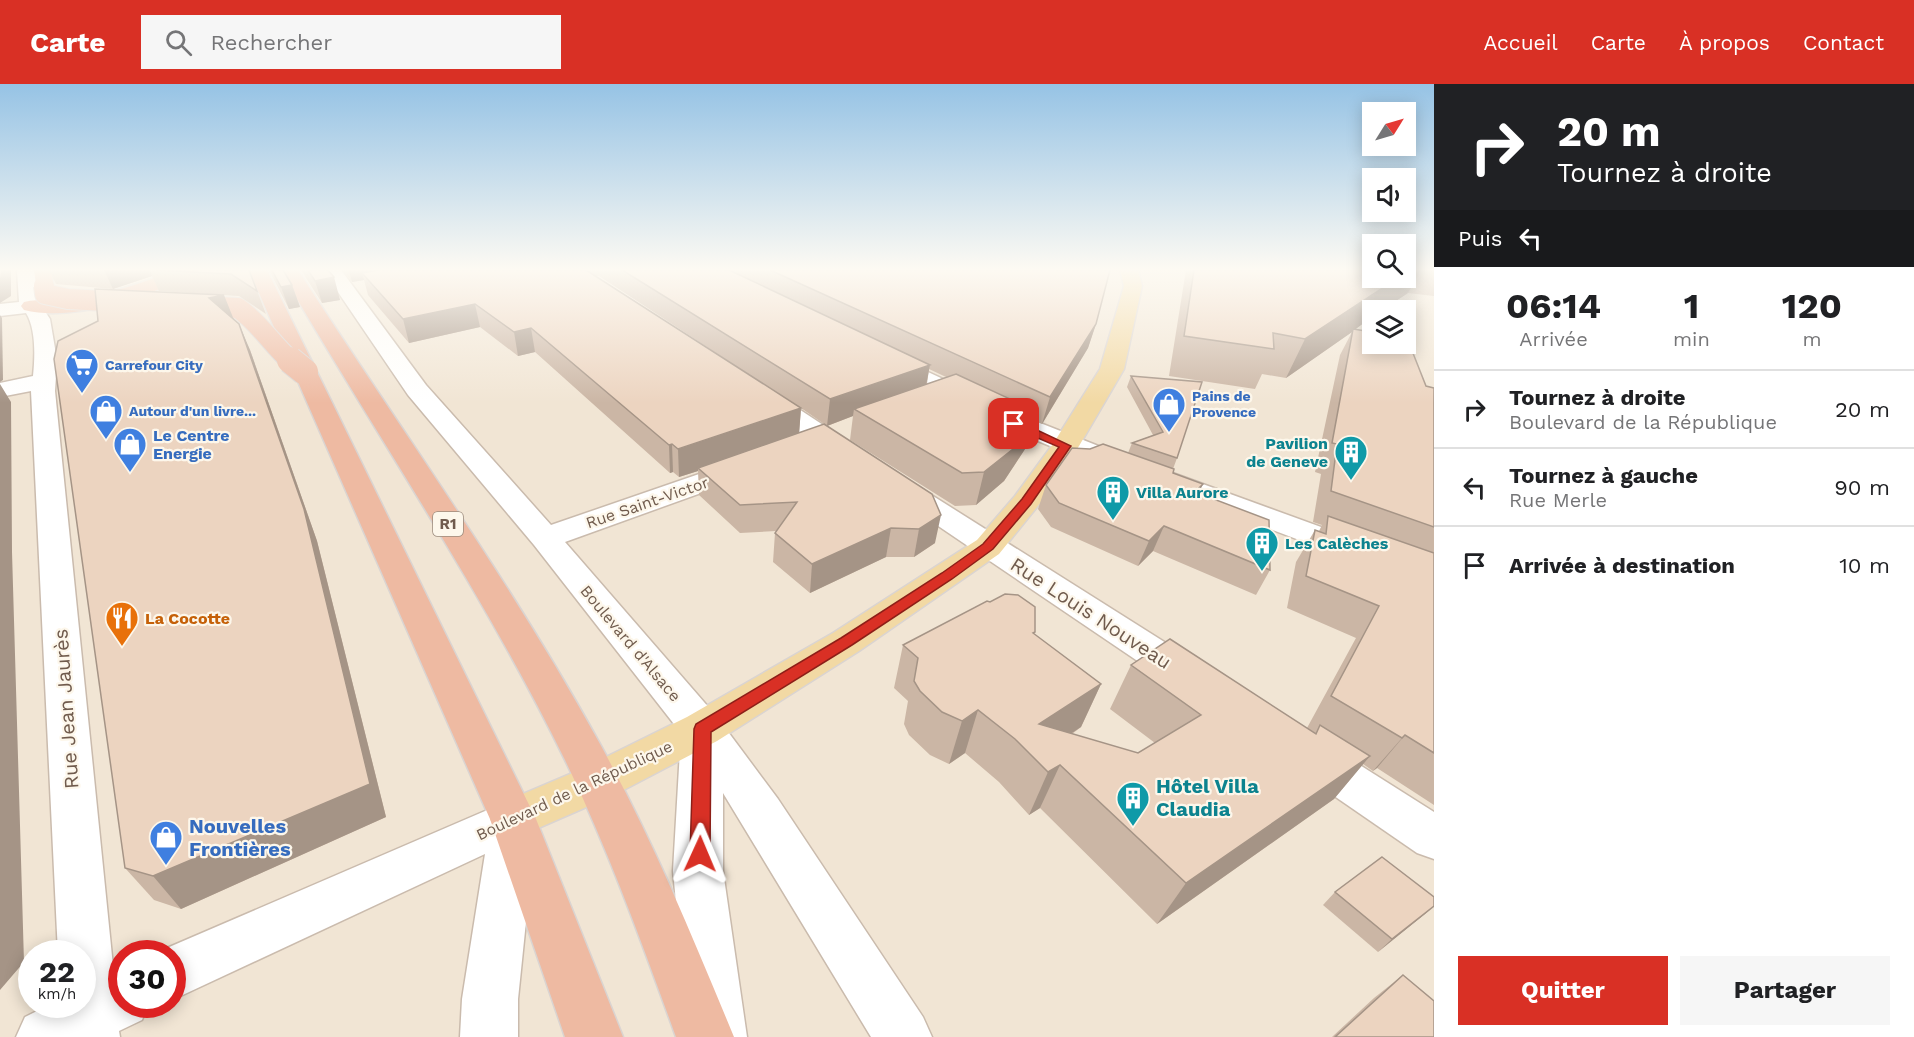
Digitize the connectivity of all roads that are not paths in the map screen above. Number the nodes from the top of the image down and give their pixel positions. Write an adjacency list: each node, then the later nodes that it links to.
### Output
1 (37, 314): 9 (street, Rue Jean Jaurès)
2 (247, 314): 8 (highway, bridge)
3 (278, 314): 8 (highway)
4 (317, 314): 25 (highway, R1)
5 (369, 314): 19 (street, Boulevard d'Alsace)
6 (1126, 314): 16 (main road, Boulevard de la République)
7 (866, 350): 12 (street)
8 (305, 372): 26 (highway)
9 (43, 381): 11 (street); 29 (street, Rue Jean Jaurès)
10 (749, 387): 15 (street, Rue Louis Nouveau)
11 (0, 390)
12 (951, 392): 13 (street); 16 (street)
13 (920, 404)
14 (857, 427): 15 (street)
15 (826, 439): 17 (street); 20 (street, Rue Louis Nouveau)
16 (1065, 446): 20 (main road, Boulevard de la République); 21 (street)
17 (796, 450)
18 (762, 462): 19 (street, Rue Saint-Victor)
19 (545, 538): 23 (street, Boulevard d'Alsace)
20 (988, 546): 22 (street, Rue Louis Nouveau); 23 (main road, Boulevard de la République)
21 (1434, 580)
22 (1215, 693)
23 (702, 729): 25 (main road, Boulevard de la République); 33 (street); 34 (street, Boulevard d'Alsace)
24 (1285, 740): 27 (street)
25 (598, 782): 26 (main road, Boulevard de la République); 32 (highway)
26 (513, 819): 28 (street, Boulevard de la République); 30 (street); 31 (highway)
27 (1434, 838)
28 (186, 967)
29 (86, 1023)
30 (489, 1037)
31 (594, 1037)
32 (705, 1037)
33 (718, 1037)
34 (903, 1037)

